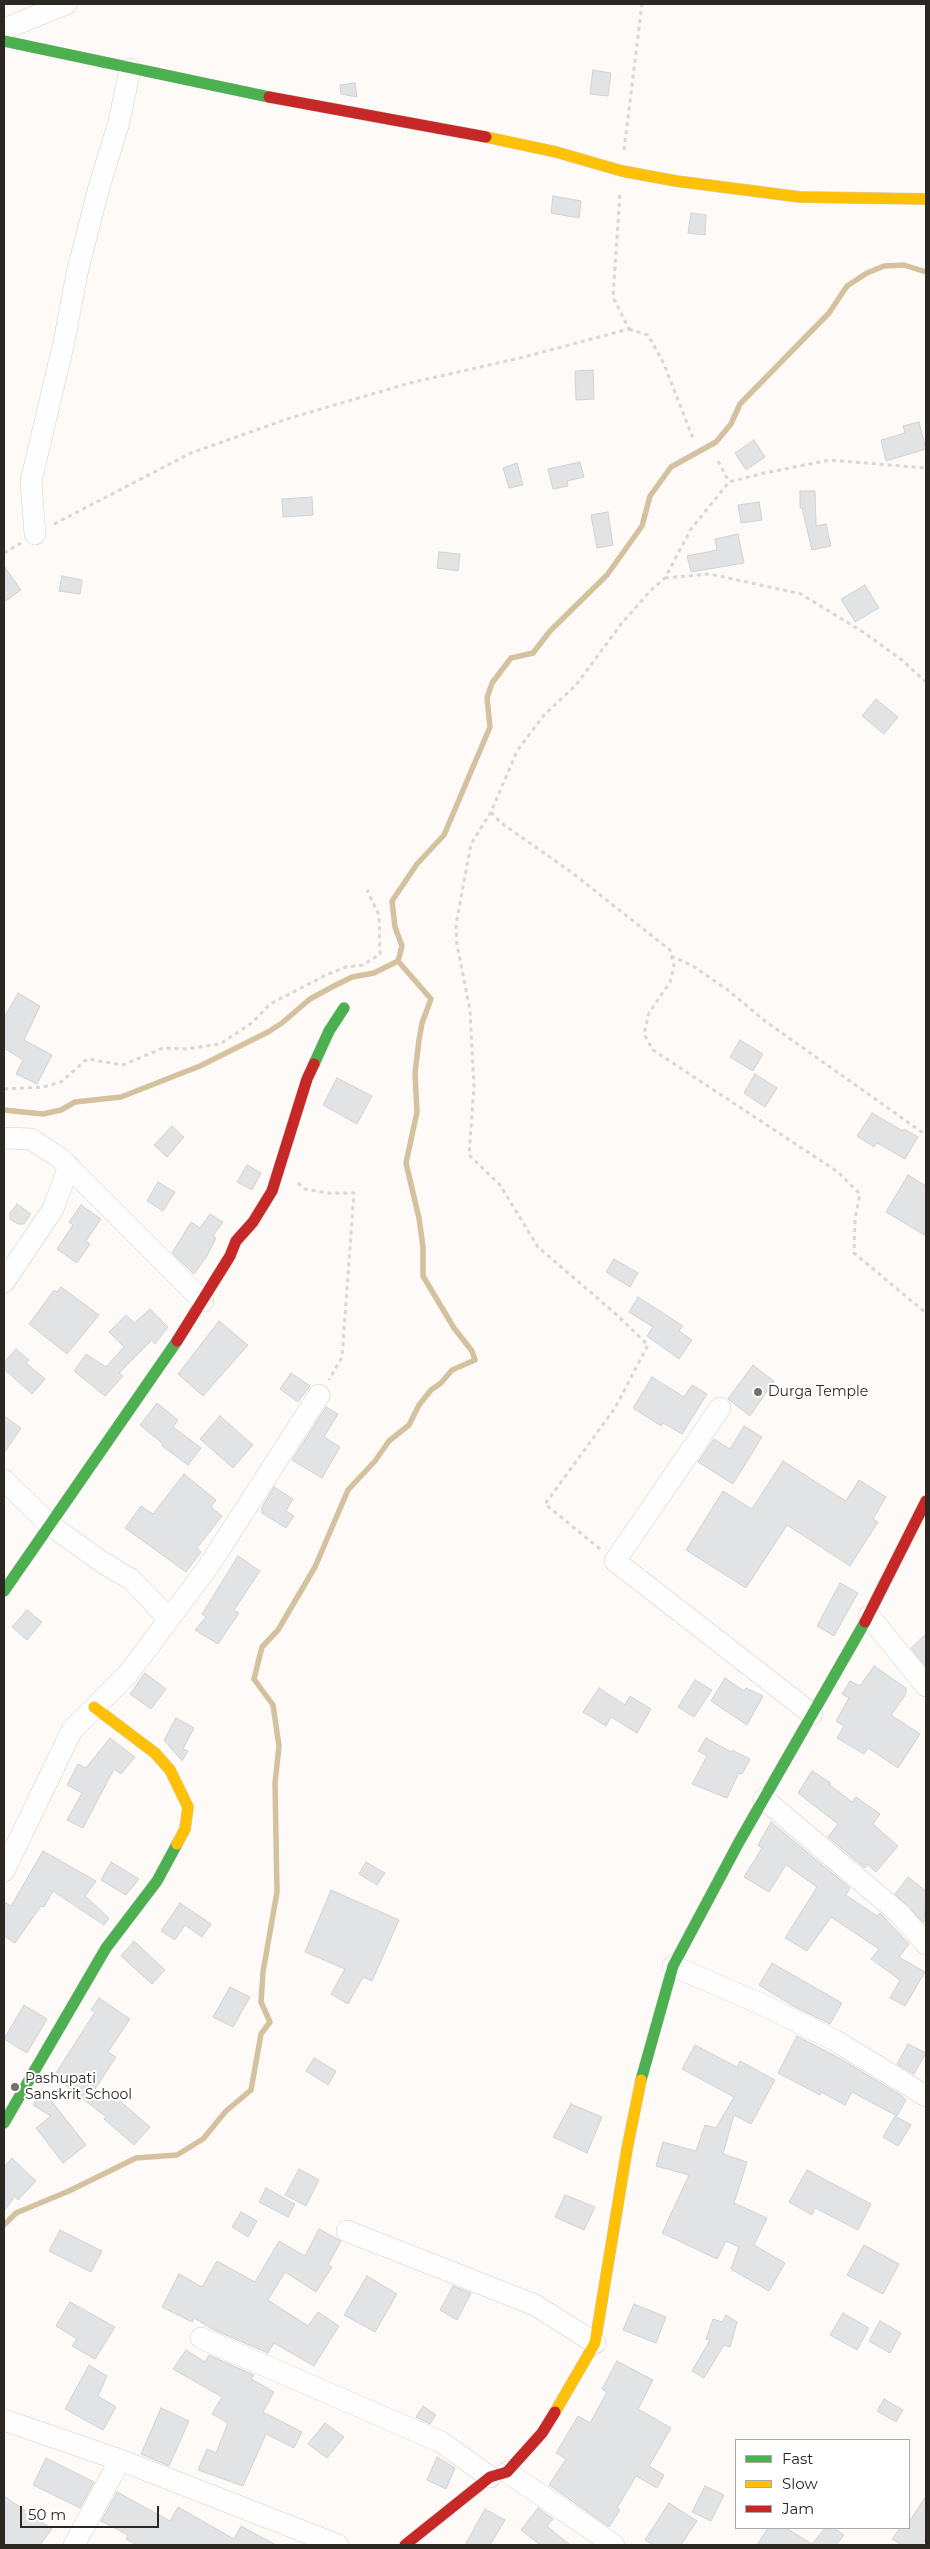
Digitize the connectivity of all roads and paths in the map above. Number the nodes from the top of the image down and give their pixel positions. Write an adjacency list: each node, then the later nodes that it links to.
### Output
1 (66, 4): 3 (street)
2 (642, 4): 6 (path)
3 (4, 29)
4 (4, 41): 5 (street)
5 (130, 69): 6 (street); 13 (street)
6 (622, 171): 7 (street); 8 (path)
7 (926, 199)
8 (629, 329): 9 (path); 13 (path)
9 (694, 442)
10 (718, 461): 12 (path)
11 (926, 468): 12 (path)
12 (729, 482): 15 (path)
13 (35, 534): 14 (path)
14 (4, 553)
15 (665, 578): 16 (path); 17 (path)
16 (926, 682)
17 (491, 812): 19 (path); 34 (path)
18 (367, 890): 21 (path)
19 (672, 956): 22 (path); 28 (path)
20 (344, 1008): 25 (street)
21 (4, 1089)
22 (926, 1135)
23 (4, 1138): 24 (street)
24 (68, 1166): 26 (street); 27 (street)
25 (272, 1192): 27 (street); 29 (path)
26 (4, 1282)
27 (203, 1301): 33 (street)
28 (926, 1313)
29 (319, 1395): 37 (street)
30 (720, 1408): 34 (street)
31 (4, 1480): 33 (street)
32 (926, 1501): 36 (street)
33 (50, 1525): 35 (street); 37 (street)
34 (614, 1561): 40 (street)
35 (4, 1592)
36 (869, 1616): 38 (street); 40 (street)
37 (168, 1618): 39 (street)
38 (926, 1686)
39 (94, 1707): 42 (street); 46 (street)
40 (812, 1714): 41 (street)
41 (764, 1799): 43 (street); 44 (street)
42 (4, 1871)
43 (926, 1944)
44 (673, 1966): 45 (street); 49 (street)
45 (926, 2096)
46 (4, 2123)
47 (347, 2231): 49 (street)
48 (202, 2338): 52 (street)
49 (595, 2343): 52 (street)
50 (4, 2420): 51 (street)
51 (120, 2460): 53 (street); 54 (street)
52 (498, 2474): 55 (street); 56 (street)
53 (74, 2545)
54 (338, 2545)
55 (405, 2545)
56 (614, 2545)

